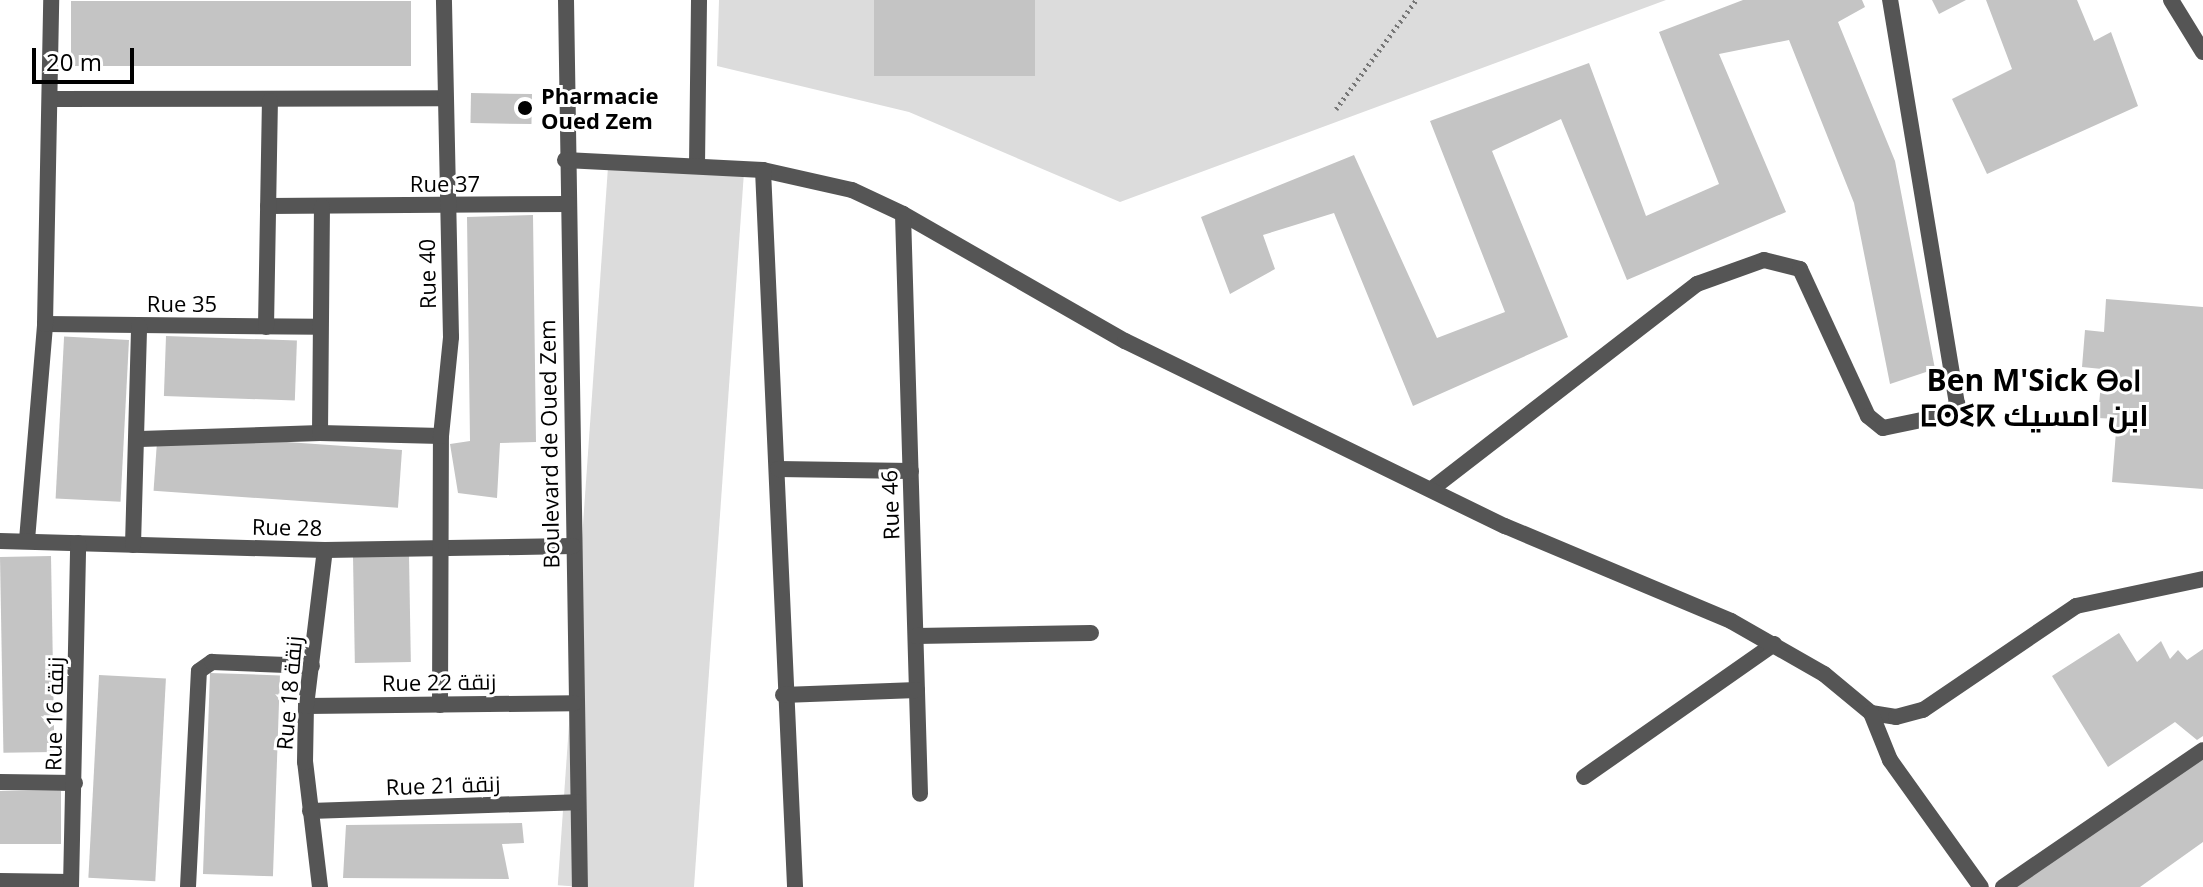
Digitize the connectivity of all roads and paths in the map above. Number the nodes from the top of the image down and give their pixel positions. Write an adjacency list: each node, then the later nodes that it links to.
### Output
1 (51, 0): 11 (street)
2 (444, 0): 10 (street, Rue 40)
3 (566, 0): 14 (street, Boulevard de Oued Zem)
4 (699, 0): 15 (street)
5 (1416, 0): 13 (path)
6 (1890, 0): 31 (street)
7 (2171, 0): 8 (street)
8 (2196, 26): 9 (street)
9 (2203, 52)
10 (444, 98): 12 (street); 20 (street, Rue 40)
11 (53, 99): 12 (street); 22 (street)
12 (270, 101): 18 (street)
13 (1336, 109)
14 (565, 160): 15 (street); 17 (street, Boulevard de Oued Zem)
15 (697, 165): 16 (street)
16 (763, 170): 21 (street); 29 (street)
17 (568, 204): 20 (street, Rue 37); 36 (street, Boulevard de Oued Zem)
18 (268, 206): 19 (street, Rue 37); 24 (street)
19 (322, 207): 20 (street, Rue 37); 25 (street)
20 (448, 207): 27 (street, Rue 40)
21 (903, 214): 30 (street, Rue 46); 31 (street)
22 (45, 324): 23 (street, Rue 35); 32 (street)
23 (139, 326): 24 (street, Rue 35); 28 (street)
24 (266, 327): 25 (street, Rue 35)
25 (319, 327): 26 (street)
26 (320, 433): 27 (street); 28 (street)
27 (441, 436): 37 (street, Rue 40)
28 (140, 439): 35 (street)
29 (778, 469): 30 (street); 45 (street)
30 (911, 471): 41 (street, Rue 46)
31 (1433, 488): 42 (street)
32 (27, 540): 33 (street, Rue 28); 34 (street, Rue 28)
33 (0, 541)
34 (78, 543): 35 (street, Rue 28); 53 (street, Rue 16 زنقة)
35 (133, 545): 38 (street, Rue 28)
36 (573, 546): 37 (street, Rue 28); 46 (street, Boulevard de Oued Zem)
37 (440, 547): 38 (street, Rue 28); 47 (street, Rue 40)
38 (325, 550): 43 (street, Rue 18 زنقة)
39 (2203, 579): 49 (street)
40 (1091, 633): 41 (street)
41 (916, 636): 44 (street, Rue 46)
42 (1774, 644): 49 (street); 51 (street)
43 (312, 666): 48 (street, Rue 18 زنقة); 59 (street)
44 (917, 690): 45 (street); 54 (street, Rue 46)
45 (783, 695): 62 (street)
46 (574, 703): 47 (street, Rue 22 زنقة); 55 (street, Boulevard de Oued Zem)
47 (440, 705): 48 (street, Rue 22 زنقة)
48 (306, 706): 56 (street, Rue 18 زنقة)
49 (1871, 713): 63 (street)
50 (2203, 750): 64 (street)
51 (1584, 777)
52 (0, 782): 53 (street)
53 (75, 783): 58 (street, Rue 16 زنقة)
54 (920, 794)
55 (577, 802): 56 (street, Rue 21 زنقة); 61 (street, Boulevard de Oued Zem)
56 (310, 811): 60 (street, Rue 18 زنقة)
57 (0, 881): 58 (street)
58 (71, 884)
59 (188, 887)
60 (320, 887)
61 (580, 887)
62 (795, 887)
63 (1981, 887)
64 (2003, 887)

